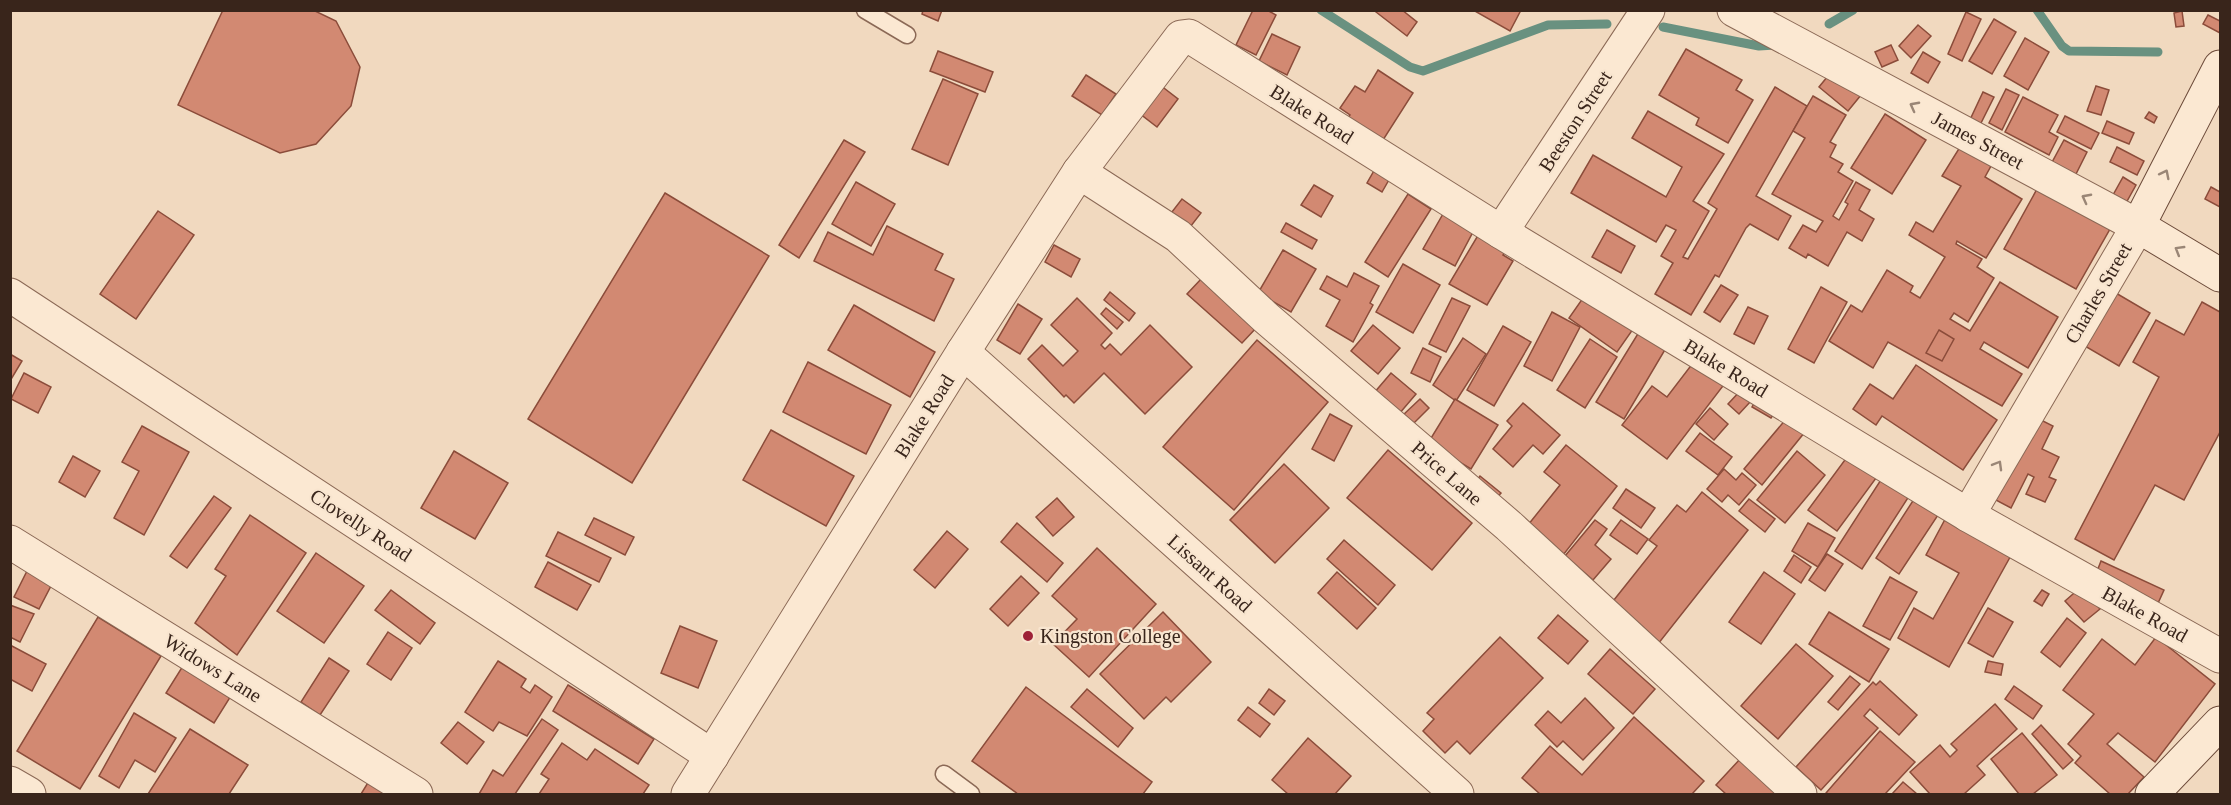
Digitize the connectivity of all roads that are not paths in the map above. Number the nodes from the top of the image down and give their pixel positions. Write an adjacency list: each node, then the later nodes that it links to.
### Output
1 (864, 10): 4 (lane)
2 (1648, 10): 8 (street, Beeston Street)
3 (1734, 10): 7 (street, James Street, one-way to 3)
4 (907, 35)
5 (2220, 67): 7 (street, Charles Street, one-way to 5)
6 (1079, 172): 8 (street, Blake Road); 11 (street, Blake Road); 24 (street, Price Lane)
7 (2138, 226): 9 (street, James Street, one-way to 7); 12 (street, Charles Street, one-way to 7)
8 (1501, 232): 12 (street, Blake Road)
9 (2220, 275)
10 (10, 295): 16 (street, Clovelly Road)
11 (963, 352): 16 (street, Blake Road); 23 (street, Lissant Road)
12 (1968, 515): 14 (street, Blake Road)
13 (10, 542): 20 (street, Widows Lane)
14 (2220, 656)
15 (2220, 723): 25 (street)
16 (712, 756): 21 (street, Blake Road)
17 (944, 774): 22 (lane)
18 (10, 783): 19 (street)
19 (29, 795)
20 (416, 795)
21 (688, 795)
22 (971, 795)
23 (1457, 795)
24 (1800, 795)
25 (2152, 795)

